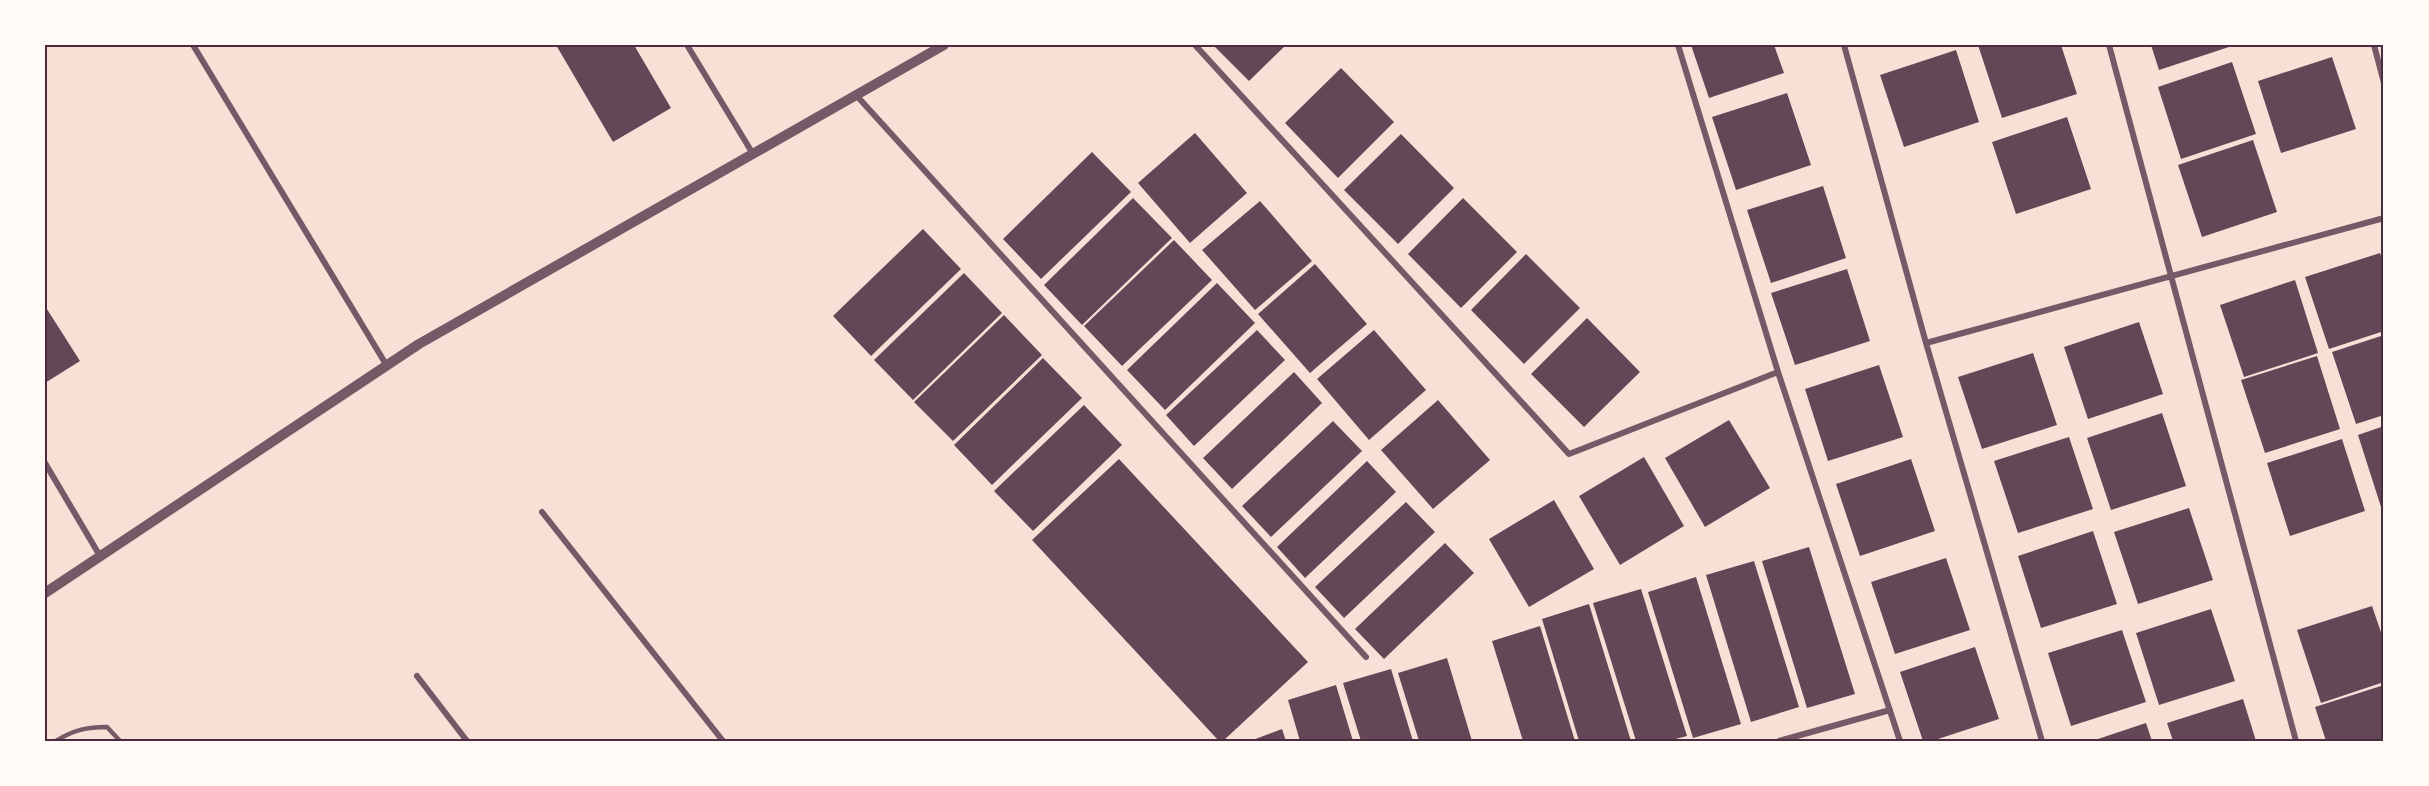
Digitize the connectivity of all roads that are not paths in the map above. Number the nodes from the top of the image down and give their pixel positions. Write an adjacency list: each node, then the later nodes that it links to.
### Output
1 (193, 45): 15 (street)
2 (687, 45): 11 (street)
3 (944, 45): 10 (street)
4 (1195, 45): 16 (street)
5 (1678, 45): 16 (street)
6 (1844, 45): 14 (street)
7 (2109, 45): 13 (street)
8 (2374, 45): 9 (street)
9 (2384, 83)
10 (856, 95): 11 (street); 21 (street)
11 (753, 154): 15 (street)
12 (2384, 218): 13 (street)
13 (2171, 276): 14 (street); 31 (street)
14 (1926, 343): 30 (street)
15 (387, 366): 19 (street)
16 (1778, 372): 23 (street)
17 (45, 463): 19 (street)
18 (542, 512): 27 (street)
19 (100, 556): 20 (street)
20 (45, 593)
21 (1366, 657)
22 (417, 676): 26 (street)
23 (1890, 710): 28 (street); 29 (street)
24 (56, 741): 25 (lane)
25 (120, 741)
26 (467, 741)
27 (723, 741)
28 (1779, 741)
29 (1900, 741)
30 (2042, 741)
31 (2296, 741)

